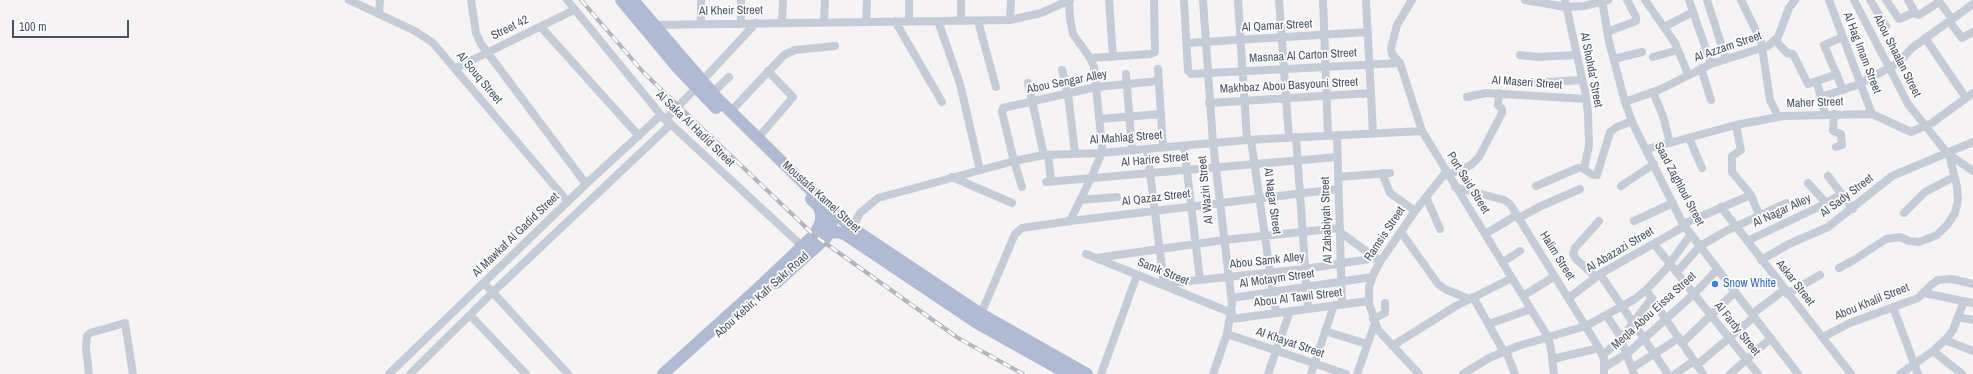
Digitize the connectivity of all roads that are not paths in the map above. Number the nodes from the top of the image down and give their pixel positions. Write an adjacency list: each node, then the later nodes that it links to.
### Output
1 (348, 0): 46 (street, Al Souq Street)
2 (380, 0): 46 (street)
3 (471, 0): 78 (street)
4 (567, 0): 43 (street, Al Saka Al Hadid Street)
5 (621, 0): 110 (main road, Moustafa Kamel Street)
6 (632, 0): 60 (main road, Moustafa Kamel Street)
7 (701, 0): 58 (street)
8 (741, 0): 59 (street)
9 (783, 0): 55 (street)
10 (825, 0): 56 (street)
11 (867, 0): 49 (street)
12 (909, 0): 51 (street)
13 (961, 0): 53 (street)
14 (1010, 0): 47 (street)
15 (1050, 0): 42 (street)
16 (1070, 0): 42 (street, Al Kheir Street); 83 (street)
17 (1109, 0): 82 (street)
18 (1154, 0): 82 (street)
19 (1184, 0): 74 (street)
20 (1203, 0): 73 (street, Al Waziri Street)
21 (1238, 0): 71 (street, Al Nagar Street)
22 (1279, 0): 68 (street)
23 (1323, 0): 67 (street, Al Zahabiyah Street)
24 (1366, 0): 64 (street)
25 (1412, 0): 87 (street, Port Said Street)
26 (1527, 0): 40 (street)
27 (1627, 0): 65 (street)
28 (1645, 0): 63 (street)
29 (1689, 0): 44 (street)
30 (1708, 0): 86 (street)
31 (1741, 0): 76 (street)
32 (1795, 0): 72 (street, Al Azzam Street)
33 (1829, 0): 69 (street, Al Hag Imam Street)
34 (1854, 0): 91 (street, Abou Shaalan Street)
35 (1870, 0): 61 (street)
36 (1886, 0): 45 (street)
37 (1908, 0): 45 (street)
38 (1604, 1): 40 (street); 65 (street, Saad Zaghloul Street)
39 (1939, 1): 45 (street); 48 (street)
40 (1565, 3): 81 (street, Al Shohda' Street)
41 (1973, 4): 48 (street)
42 (1050, 9): 47 (street, Al Kheir Street)
43 (574, 10): 62 (street, Street 42); 140 (street, Al Saka Al Hadid Street)
44 (1693, 12): 63 (street); 88 (street)
45 (1915, 12)
46 (380, 14): 92 (street, Al Souq Street)
47 (1010, 20): 54 (street, Al Kheir Street)
48 (1951, 20): 66 (street); 70 (street)
49 (866, 21): 50 (street, Al Kheir Street); 56 (street, Al Kheir Street)
50 (895, 21): 51 (street, Al Kheir Street); 129 (street)
51 (909, 21): 52 (street, Al Kheir Street)
52 (938, 21): 53 (street, Al Kheir Street); 173 (street)
53 (961, 21): 54 (street, Al Kheir Street)
54 (978, 21): 112 (street)
55 (782, 22): 56 (street, Al Kheir Street); 57 (street, Al Kheir Street)
56 (824, 22)
57 (756, 23): 59 (street, Al Kheir Street); 110 (street)
58 (701, 24): 59 (street, Al Kheir Street); 60 (street, Al Kheir Street)
59 (741, 24)
60 (652, 25): 110 (main road, Moustafa Kamel Street)
61 (1886, 26)
62 (541, 27): 78 (street, Street 42); 147 (street)
63 (1664, 27): 77 (street)
64 (1368, 32): 67 (street, Al Qamar Street); 89 (street)
65 (1608, 32): 85 (street, Saad Zaghloul Street)
66 (1973, 34)
67 (1324, 35): 68 (street, Al Qamar Street); 90 (street, Al Zahabiyah Street)
68 (1282, 37): 71 (street, Al Qamar Street); 94 (street)
69 (1843, 37): 102 (street); 109 (street, Al Hag Imam Street)
70 (1925, 38): 91 (street); 120 (street)
71 (1241, 40): 73 (street, Al Qamar Street); 98 (street, Al Nagar Street)
72 (1776, 41): 76 (street, Al Azzam Street); 106 (street)
73 (1205, 42): 74 (street, Al Qamar Street); 99 (street, Al Waziri Street)
74 (1187, 43): 99 (street, Masnaa Al Carton Street)
75 (835, 46): 97 (street)
76 (1762, 49): 86 (street, Al Azzam Street); 138 (street)
77 (1678, 50): 84 (street); 101 (street)
78 (488, 52): 92 (street, Street 42); 184 (street)
79 (1642, 52): 85 (street)
80 (1520, 55): 81 (street)
81 (1577, 55): 104 (street, Al Shohda' Street)
82 (1113, 57): 83 (street)
83 (1090, 58): 113 (street)
84 (1653, 58)
85 (1614, 59): 130 (street, Saad Zaghloul Street)
86 (1726, 59): 88 (street, Al Azzam Street)
87 (1400, 63): 89 (street, Masnaa Al Carton Street); 144 (street, Port Said Street)
88 (1711, 64): 93 (street, Al Azzam Street)
89 (1369, 65): 90 (street, Masnaa Al Carton Street); 118 (street)
90 (1326, 67): 94 (street, Masnaa Al Carton Street); 121 (street, Al Zahabiyah Street)
91 (1889, 67): 109 (street); 143 (street, Abou Shaalan Street)
92 (456, 68): 198 (street, Al Souq Street)
93 (1701, 68): 101 (street, Al Azzam Street); 126 (street)
94 (1284, 69): 98 (street, Masnaa Al Carton Street); 124 (street)
95 (1062, 70): 117 (street)
96 (1158, 70): 105 (street)
97 (768, 71): 132 (street); 148 (street)
98 (1243, 71): 99 (street, Masnaa Al Carton Street); 128 (street, Al Nagar Street)
99 (1207, 73): 131 (street, Al Waziri Street)
100 (1126, 74): 111 (street)
101 (1688, 74): 115 (street, Al Azzam Street)
102 (1837, 74): 106 (street); 114 (street)
103 (729, 77): 116 (street)
104 (1582, 80): 108 (street); 125 (street, Al Shohda' Street)
105 (1159, 81): 111 (street, Abou Sengar Alley); 133 (street)
106 (1817, 82): 123 (street)
107 (1028, 83): 127 (street)
108 (1531, 83)
109 (1860, 83): 114 (street); 136 (street, Al Hag Imam Street)
110 (699, 84): 116 (main road, Moustafa Kamel Street); 140 (street); 205 (main road, Moustafa Kamel Street)
111 (1127, 84): 113 (street, Abou Sengar Alley); 137 (street)
112 (996, 87)
113 (1096, 87): 117 (street, Abou Sengar Alley); 139 (street)
114 (1843, 90): 123 (street)
115 (1653, 92): 130 (street, Al Azzam Street); 154 (street)
116 (712, 93): 132 (main road, Moustafa Kamel Street)
117 (1068, 94): 127 (street, Abou Sengar Alley); 162 (street)
118 (1371, 94): 121 (street, Makhbaz Abou Basyouni Street); 145 (street)
119 (1499, 94): 122 (street, Al Maseri Street); 125 (street, Al Maseri Street); 177 (street)
120 (1970, 95): 143 (street, Maher Street)
121 (1327, 96): 124 (street, Makhbaz Abou Basyouni Street); 146 (street, Al Zahabiyah Street)
122 (1467, 97)
123 (1821, 97): 134 (street)
124 (1286, 98): 128 (street, Makhbaz Abou Basyouni Street); 149 (street)
125 (1586, 99): 172 (street, Al Shohda' Street)
126 (1711, 100)
127 (1032, 101): 164 (street); 167 (street, Abou Sengar Alley)
128 (1244, 101): 131 (street, Makhbaz Abou Basyouni Street); 151 (street, Al Nagar Street)
129 (942, 102)
130 (1625, 102): 141 (street, Saad Zaghloul Street)
131 (1209, 103): 153 (street, Al Waziri Street)
132 (731, 111): 148 (main road, Moustafa Kamel Street)
133 (1161, 114): 137 (street); 156 (street)
134 (1825, 114): 135 (street, Maher Street); 138 (street, Maher Street)
135 (1834, 114): 136 (street, Maher Street); 157 (street)
136 (1872, 114): 143 (street, Maher Street)
137 (1129, 116): 139 (street); 160 (street)
138 (1778, 116): 142 (street, Maher Street)
139 (1099, 119): 161 (street)
140 (665, 120): 147 (street, Al Mawkaf Al Gadid Street); 232 (street, Al Saka Al Hadid Street); 261 (street, Al Mawkaf Al Gadid Street)
141 (1632, 121): 159 (street, Saad Zaghloul Street); 172 (street)
142 (1736, 125): 150 (street, Maher Street); 193 (street)
143 (1926, 126): 163 (street, Abou Shaalan Street)
144 (1422, 130): 145 (street, Al Mahlag Street); 177 (street, Port Said Street)
145 (1372, 133): 146 (street, Al Mahlag Street)
146 (1333, 135): 149 (street, Al Mahlag Street); 165 (street, Al Zahabiyah Street)
147 (639, 136): 184 (street, Al Mawkaf Al Gadid Street)
148 (758, 138): 205 (main road, Moustafa Kamel Street)
149 (1292, 138): 151 (street, Al Mahlag Street); 166 (street)
150 (1689, 138): 154 (street, Maher Street); 171 (street)
151 (1249, 140): 153 (street, Al Mahlag Street); 168 (street, Al Nagar Street)
152 (1973, 142): 163 (street, Al Sady Street)
153 (1213, 143): 155 (street, Al Mahlag Street); 170 (street, Al Waziri Street)
154 (1670, 143): 159 (street, Maher Street)
155 (1184, 146): 156 (street, Al Mahlag Street); 174 (street)
156 (1163, 147): 158 (street, Al Mahlag Street)
157 (1836, 147)
158 (1147, 149): 160 (street, Al Mahlag Street); 176 (street)
159 (1647, 149): 169 (street, Saad Zaghloul Street)
160 (1132, 150): 161 (street, Al Mahlag Street)
161 (1101, 152): 162 (street, Al Mahlag Street); 182 (street)
162 (1075, 153): 164 (street, Al Mahlag Street)
163 (1948, 154): 175 (street, Abou Shaalan Street); 181 (street); 207 (street, Al Sady Street)
164 (1046, 155): 167 (street, Al Mahlag Street); 182 (street, Al Harire Street)
165 (1338, 157): 166 (street, Al Harire Street); 180 (street, Al Zahabiyah Street)
166 (1298, 160): 168 (street, Al Harire Street); 191 (street)
167 (1014, 161): 173 (street, Al Mahlag Street); 188 (street)
168 (1254, 164): 170 (street, Al Harire Street); 196 (street, Al Nagar Street)
169 (1654, 164): 187 (street); 201 (street, Saad Zaghloul Street)
170 (1216, 167): 174 (street, Al Harire Street); 200 (street, Al Waziri Street)
171 (1702, 168)
172 (1584, 169): 186 (street)
173 (980, 170): 179 (street, Al Mahlag Street)
174 (1187, 170): 176 (street, Al Harire Street); 204 (street)
175 (1972, 170)
176 (1150, 173): 182 (street, Al Harire Street); 208 (street)
177 (1447, 173): 185 (street, Port Said Street); 195 (street, Ramsis Street)
178 (1828, 176): 192 (street)
179 (952, 177): 199 (street); 218 (street, Al Mahlag Street)
180 (1338, 177): 189 (street, Al Zahabiyah Street); 209 (street)
181 (1954, 177): 210 (street); 242 (street)
182 (1091, 178): 197 (street)
183 (1808, 183): 203 (street)
184 (586, 184): 198 (street, Al Mawkaf Al Gadid Street)
185 (1455, 186): 212 (street, Halim Street); 224 (street, Port Said Street)
186 (1536, 186)
187 (1621, 186)
188 (1022, 187)
189 (1338, 189): 191 (street, Al Qazaz Street); 219 (street, Al Zahabiyah Street)
190 (1580, 189): 212 (street)
191 (1300, 194): 196 (street, Al Qazaz Street); 221 (street)
192 (1842, 194): 203 (street, Al Nagar Alley); 207 (street)
193 (1751, 195): 206 (street, Al Abazazi Street); 211 (street)
194 (1117, 197): 197 (street)
195 (1426, 197): 209 (street, Ramsis Street); 220 (street)
196 (1259, 198): 200 (street, Al Qazaz Street); 226 (street, Al Nagar Street)
197 (1080, 200): 213 (street)
198 (568, 202): 256 (street, Al Mawkaf Al Gadid Street)
199 (1012, 203)
200 (1219, 203): 204 (street, Al Qazaz Street); 227 (street, Al Waziri Street)
201 (1674, 203): 215 (street); 216 (street, Saad Zaghloul Street)
202 (1786, 203): 211 (street)
203 (1827, 203): 228 (street, Al Nagar Alley)
204 (1191, 206): 208 (street, Al Qazaz Street); 229 (street)
205 (823, 207): 218 (main road, Moustafa Kamel Street); 223 (main road); 232 (main road, Abou Kebir, Kafr Sakr Road)
206 (1721, 207): 216 (street, Al Abazazi Street); 217 (street, Askar Street)
207 (1853, 209): 238 (street, Al Sady Street)
208 (1155, 210): 213 (street, Al Qazaz Street); 233 (street)
209 (1415, 211): 222 (street, Ramsis Street)
210 (1904, 213)
211 (1759, 215): 217 (street)
212 (1518, 216): 224 (street); 250 (street, Halim Street)
213 (1070, 220): 283 (street, Al Qazaz Street)
214 (1599, 221): 248 (street)
215 (1634, 221)
216 (1684, 225): 225 (street, Saad Zaghloul Street); 230 (street, Al Abazazi Street)
217 (1736, 226): 228 (street, Askar Street); 231 (street)
218 (852, 228): 283 (main road, Moustafa Kamel Street)
219 (1340, 230): 221 (street); 237 (street); 240 (street, Al Zahabiyah Street)
220 (1440, 230)
221 (1302, 231): 226 (street); 243 (street)
222 (1401, 232): 237 (street, Ramsis Street); 269 (street)
223 (829, 233): 331 (main road, Abou Kebir, Kafr Sakr Road); 332 (main road, Moustafa Kamel Street)
224 (1485, 234): 239 (street, Port Said Street)
225 (1691, 234): 231 (street, Saad Zaghloul Street); 241 (street)
226 (1264, 235): 227 (street); 245 (street, Al Nagar Street)
227 (1224, 240): 229 (street); 251 (street, Al Waziri Street)
228 (1747, 241): 238 (street, Askar Street)
229 (1196, 244): 233 (street); 254 (street)
230 (1654, 244): 241 (street, Al Fardy Street); 248 (street, Al Abazazi Street)
231 (1700, 246): 244 (street, Saad Zaghloul Street); 246 (street)
232 (803, 247): 330 (main road, Abou Kebir, Kafr Sakr Road)
233 (1160, 249): 236 (street); 257 (street)
234 (1520, 251): 239 (street)
235 (1086, 254): 236 (street, Samk Street)
236 (1096, 258): 247 (street, Samk Street)
237 (1378, 260): 240 (street, Abou Samk Alley); 252 (street, Ramsis Street)
238 (1761, 260): 264 (street, Askar Street)
239 (1503, 262): 253 (street, Port Said Street)
240 (1340, 264): 243 (street, Abou Samk Alley); 255 (street, Al Zahabiyah Street)
241 (1670, 264): 246 (street, Al Fardy Street); 260 (street)
242 (1839, 268)
243 (1305, 269): 245 (street, Abou Samk Alley); 259 (street)
244 (1717, 270): 263 (street, Saad Zaghloul Street); 266 (street, Meqla Abou Eissa Street)
245 (1270, 272): 251 (street, Abou Samk Alley); 262 (street, Al Nagar Street)
246 (1677, 272): 266 (street, Al Fardy Street)
247 (1137, 275): 257 (street, Samk Street); 334 (street)
248 (1598, 275): 270 (street, Al Abazazi Street); 277 (street)
249 (1820, 275): 264 (street)
250 (1555, 276): 267 (street); 270 (street, Halim Street)
251 (1229, 277): 254 (street, Abou Samk Alley); 268 (street, Al Waziri Street)
252 (1372, 277): 255 (street, Al Motaym Street); 272 (street, Ramsis Street)
253 (1512, 278): 267 (street, Port Said Street); 269 (street)
254 (1200, 280): 257 (street, Abou Samk Alley)
255 (1341, 282): 259 (street, Al Motaym Street); 276 (street, Al Zahabiyah Street)
256 (484, 283): 261 (street); 284 (street, Al Mawkaf Al Gadid Street)
257 (1162, 284): 288 (street, Samk Street)
258 (1973, 284): 265 (street, Abou Khalil Street)
259 (1306, 287): 262 (street, Al Motaym Street); 279 (street)
260 (1646, 290): 271 (street); 277 (street)
261 (493, 292): 285 (street, Al Mawkaf Al Gadid Street); 329 (street)
262 (1272, 292): 268 (street, Al Motaym Street); 282 (street, Al Nagar Street)
263 (1734, 292): 286 (street); 287 (street, Saad Zaghloul Street)
264 (1786, 292): 287 (street); 301 (street, Askar Street)
265 (1924, 293): 273 (street); 278 (street, Abou Khalil Street)
266 (1694, 294): 286 (street, Al Fardy Street); 291 (street, Meqla Abou Eissa Street)
267 (1523, 296): 280 (street, Port Said Street)
268 (1232, 298): 288 (street, Al Waziri Street)
269 (1471, 298): 295 (street); 309 (street)
270 (1568, 298): 297 (street, Halim Street)
271 (1652, 298): 291 (street); 294 (street)
272 (1369, 301): 276 (street, Abou Al Tawil Street); 293 (street, Ramsis Street)
273 (1964, 301): 275 (street); 290 (street)
274 (1385, 303): 293 (street)
275 (1973, 303)
276 (1338, 305): 279 (street, Abou Al Tawil Street); 298 (street)
277 (1622, 306): 289 (street); 294 (street)
278 (1893, 307): 301 (street, Abou Khalil Street); 321 (street)
279 (1308, 309): 281 (street, Abou Al Tawil Street)
280 (1531, 309): 295 (street); 300 (street, Port Said Street)
281 (1290, 311): 282 (street, Abou Al Tawil Street); 310 (street)
282 (1276, 313): 288 (street, Abou Al Tawil Street)
283 (981, 314): 333 (main road, Moustafa Kamel Street)
284 (452, 315): 296 (street); 326 (street, Al Mawkaf Al Gadid Street)
285 (470, 315): 296 (street, Al Mawkaf Al Gadid Street); 328 (street)
286 (1710, 315): 302 (street, Al Fardy Street); 306 (street)
287 (1753, 315): 302 (street); 303 (street, Saad Zaghloul Street)
288 (1231, 316): 299 (street, Al Waziri Street)
289 (1606, 316): 297 (street); 304 (street)
290 (1958, 316): 292 (street); 307 (street)
291 (1666, 319): 305 (street, Meqla Abou Eissa Street); 306 (street)
292 (1973, 320)
293 (1374, 321): 308 (street); 309 (street, Ramsis Street)
294 (1634, 323): 304 (street); 305 (street)
295 (1488, 324): 313 (street)
296 (460, 325): 327 (street, Al Mawkaf Al Gadid Street)
297 (1586, 326): 300 (street); 314 (street, Halim Street)
298 (1326, 330): 308 (street); 319 (street)
299 (1227, 334): 310 (street, Al Khayat Street); 335 (street, Al Waziri Street)
300 (1548, 337): 313 (street); 317 (street, Port Said Street)
301 (1823, 337): 350 (street, Askar Street)
302 (1729, 338): 318 (street, Al Fardy Street); 320 (street)
303 (1771, 338): 318 (street); 349 (street, Saad Zaghloul Street)
304 (1621, 339): 314 (street); 315 (street)
305 (1644, 339): 315 (street, Meqla Abou Eissa Street); 316 (street)
306 (1680, 340): 316 (street); 320 (street)
307 (1945, 340): 311 (street); 312 (street)
308 (1367, 344): 339 (street)
309 (1392, 346): 340 (street, Ramsis Street)
310 (1276, 351): 319 (street, Al Khayat Street); 336 (street)
311 (1933, 351): 321 (street); 353 (street)
312 (1973, 351)
313 (1505, 352): 341 (street); 342 (street)
314 (1601, 352): 317 (street); 322 (street, Halim Street)
315 (1626, 354): 322 (street, Meqla Abou Eissa Street); 323 (street)
316 (1654, 354): 323 (street); 344 (street)
317 (1553, 358): 343 (street, Port Said Street)
318 (1747, 361): 347 (street); 348 (street, Al Fardy Street)
319 (1314, 363): 337 (street); 338 (street, Al Khayat Street)
320 (1696, 363): 345 (street); 346 (street)
321 (1914, 365): 351 (street); 352 (street)
322 (1604, 370)
323 (1633, 371)
324 (90, 374): 325 (street)
325 (133, 374)
326 (389, 374)
327 (410, 374)
328 (526, 374)
329 (568, 374)
330 (663, 374)
331 (674, 374)
332 (1068, 374)
333 (1087, 374)
334 (1100, 374)
335 (1212, 374)
336 (1268, 374)
337 (1311, 374)
338 (1346, 374)
339 (1357, 374)
340 (1419, 374)
341 (1463, 374)
342 (1515, 374)
343 (1554, 374)
344 (1668, 374)
345 (1675, 374)
346 (1703, 374)
347 (1730, 374)
348 (1758, 374)
349 (1798, 374)
350 (1851, 374)
351 (1900, 374)
352 (1918, 374)
353 (1962, 374)

